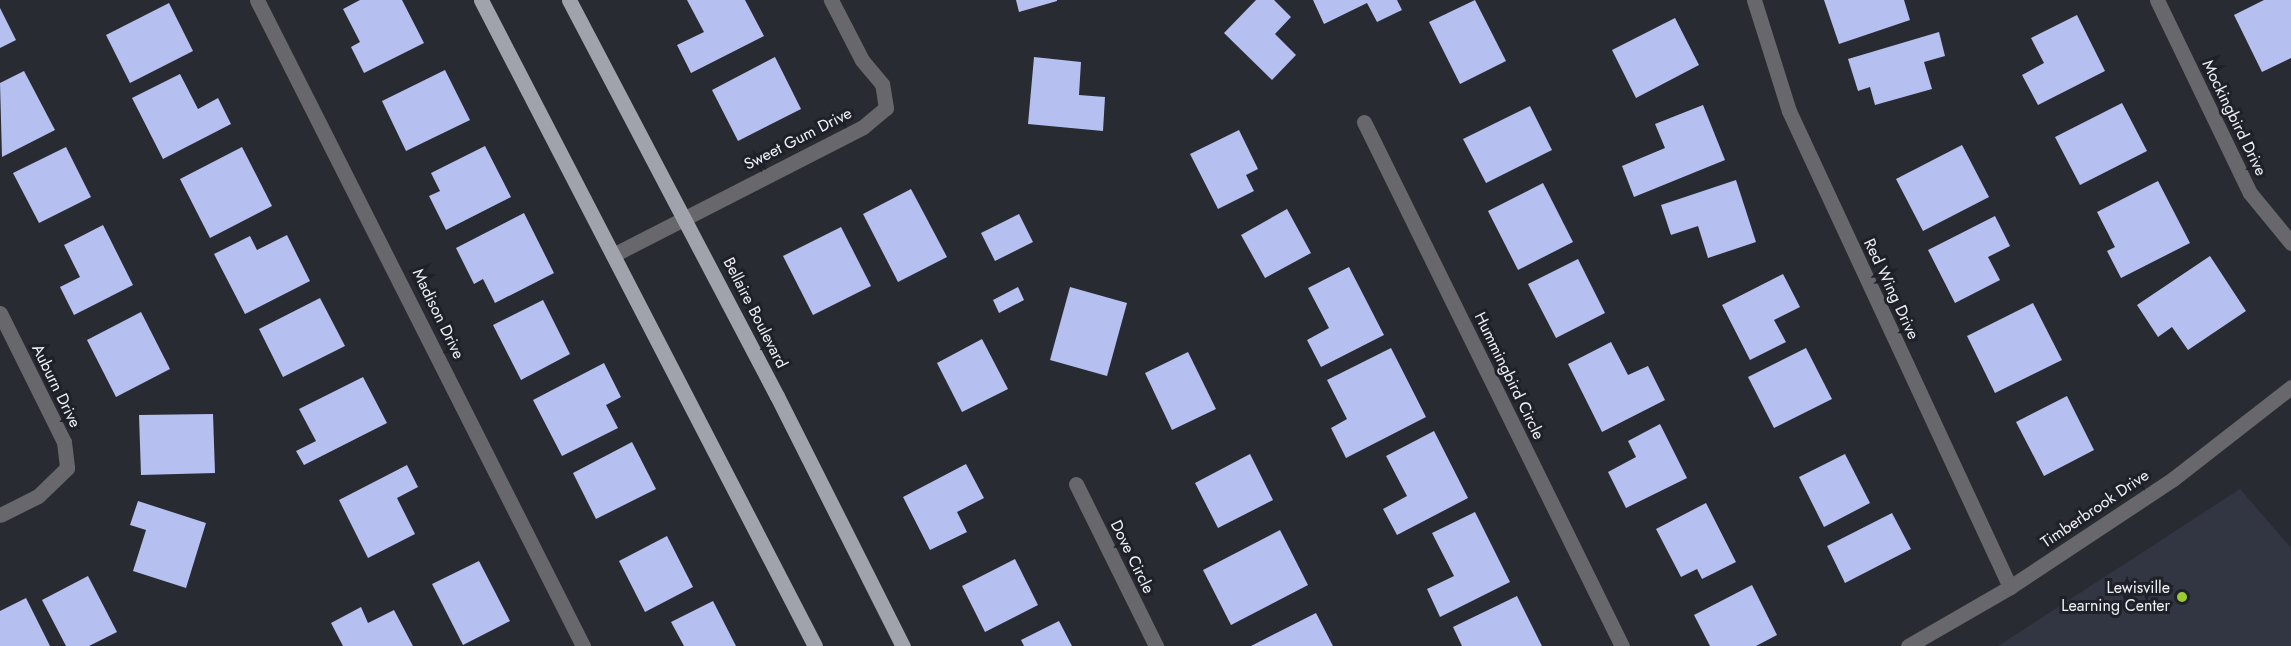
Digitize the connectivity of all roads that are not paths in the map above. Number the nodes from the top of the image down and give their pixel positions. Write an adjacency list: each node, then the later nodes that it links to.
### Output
1 (257, 0): 16 (street, Madison Drive)
2 (481, 0): 10 (main road)
3 (569, 0): 8 (main road, Bellaire Boulevard)
4 (831, 0): 8 (street, Sweet Gum Drive)
5 (1754, 0): 15 (street, Red Wing Drive)
6 (2157, 0): 9 (street, Mockingbird Drive)
7 (1364, 122): 20 (street, Hummingbird Circle)
8 (684, 217): 10 (street, Sweet Gum Drive); 18 (main road, Bellaire Boulevard)
9 (2291, 243)
10 (613, 255): 17 (main road)
11 (0, 313): 14 (street, Auburn Drive)
12 (2291, 387): 15 (street, Timberbrook Drive)
13 (1076, 484): 19 (street, Dove Circle)
14 (0, 514)
15 (2010, 587): 21 (street, Timberbrook Drive)
16 (583, 646)
17 (815, 646)
18 (903, 646)
19 (1156, 646)
20 (1622, 646)
21 (1908, 646)

